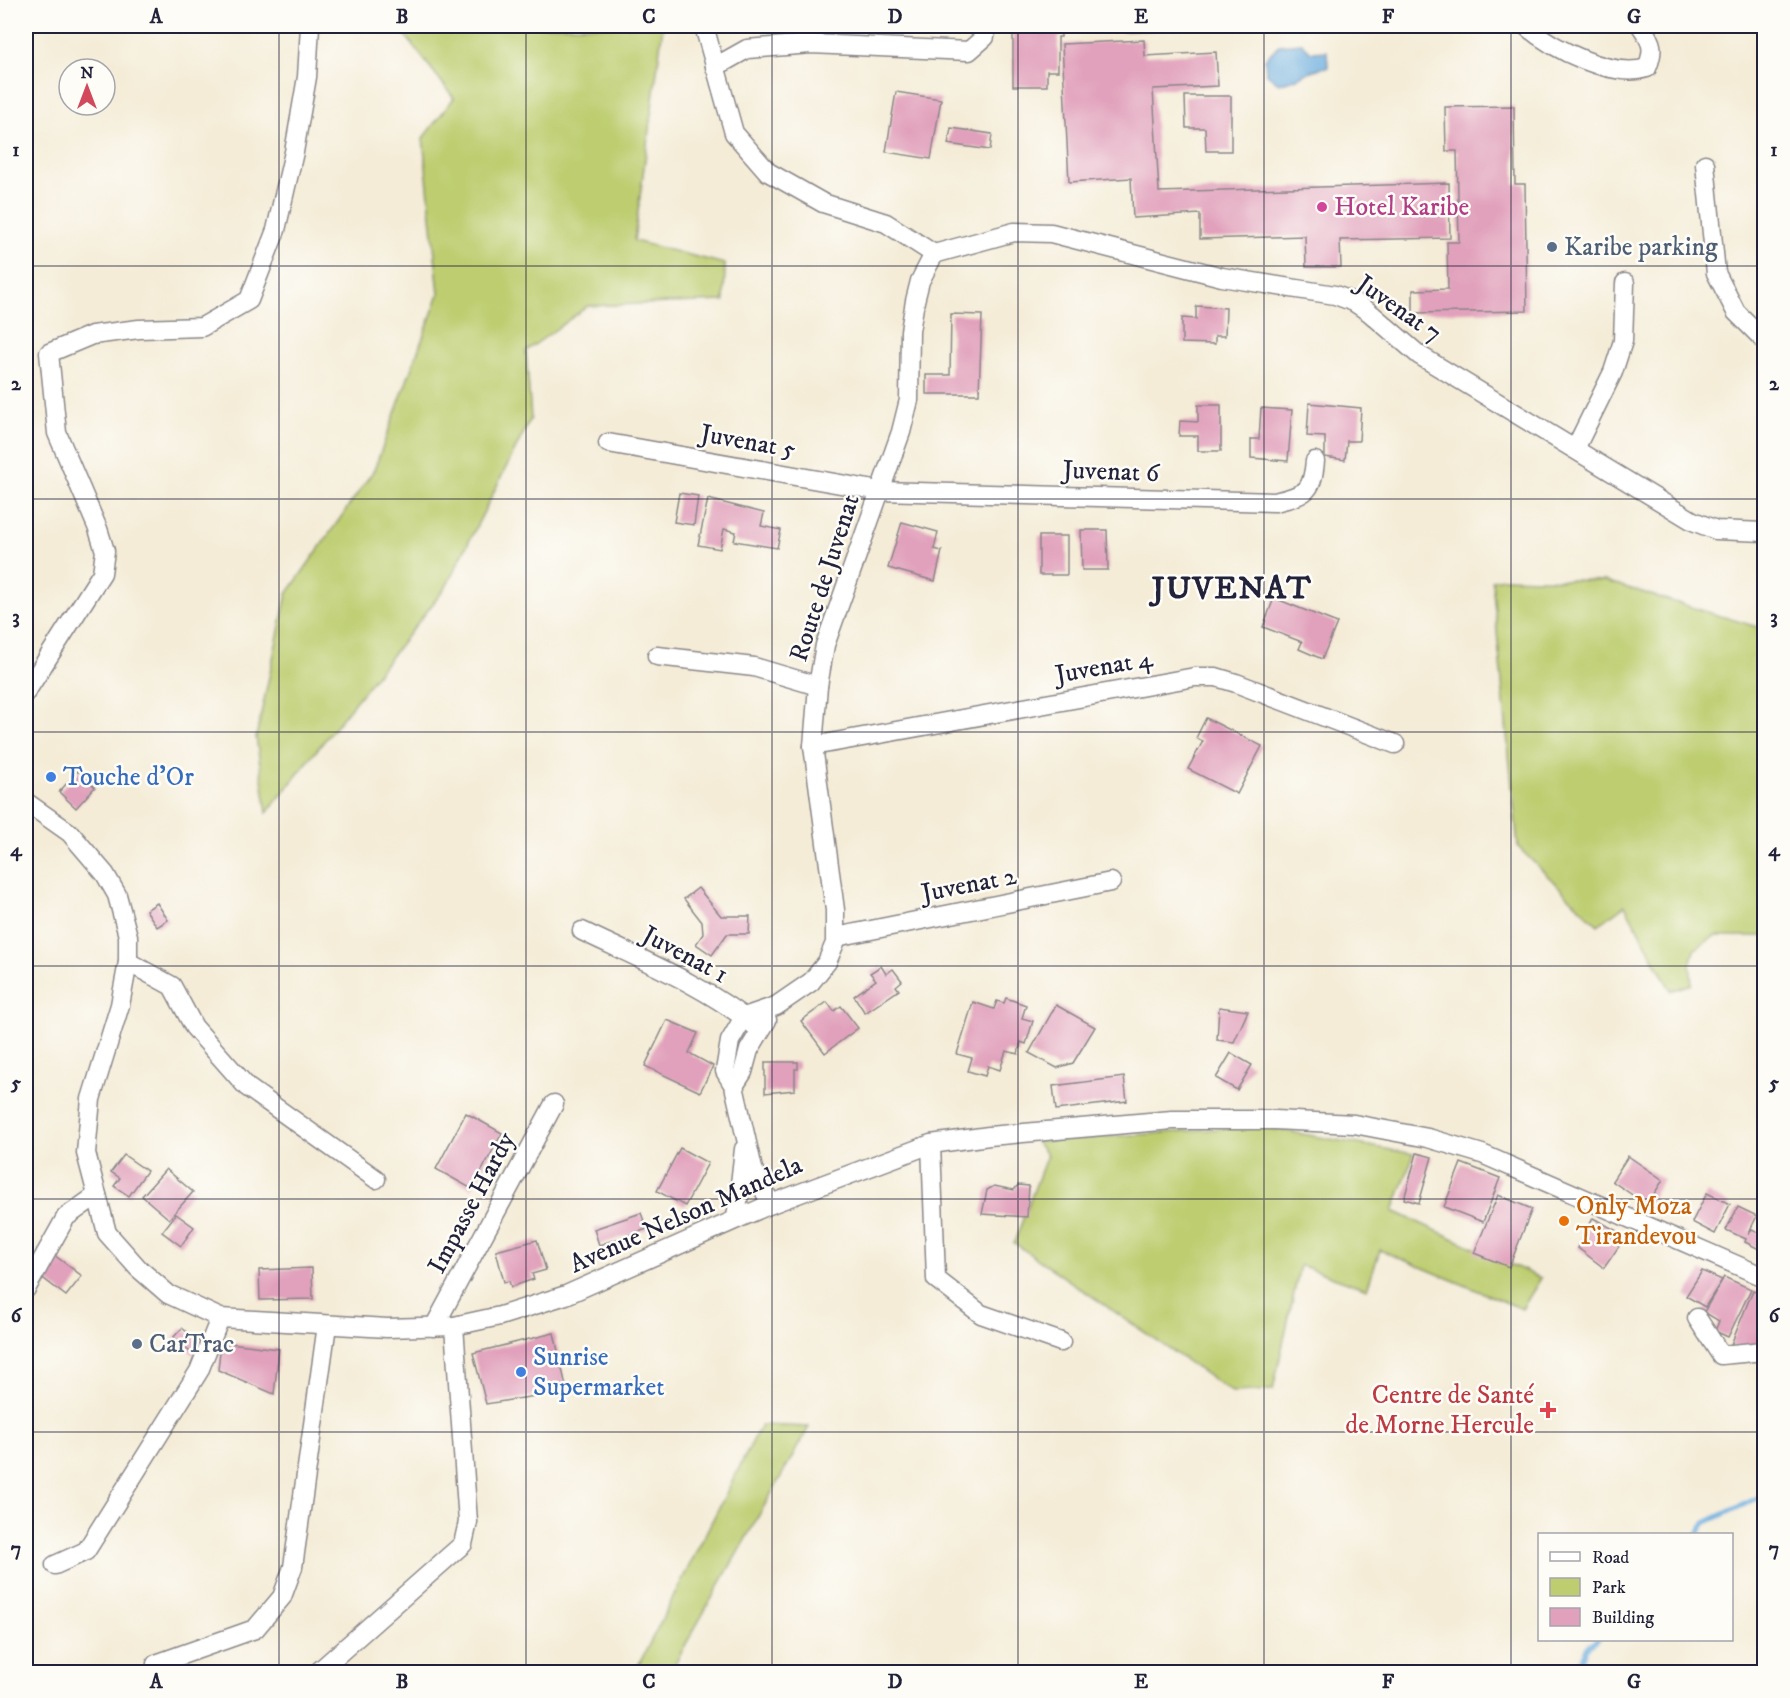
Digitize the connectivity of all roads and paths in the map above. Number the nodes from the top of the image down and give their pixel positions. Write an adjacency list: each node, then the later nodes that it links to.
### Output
1 (310, 26): 18 (street)
2 (704, 26): 6 (street)
3 (986, 26): 6 (street)
4 (1526, 26): 5 (street)
5 (1641, 26)
6 (715, 67): 8 (street)
7 (1706, 164): 10 (street)
8 (933, 254): 12 (street, Juvenat 7); 14 (street, Route de Juvenat)
9 (1625, 283): 12 (street)
10 (1764, 340)
11 (608, 443): 14 (street, Juvenat 5)
12 (1575, 449): 15 (street, Juvenat 7)
13 (1315, 461): 14 (street, Juvenat 6)
14 (880, 492): 17 (street, Route de Juvenat)
15 (1764, 532)
16 (657, 656): 17 (street)
17 (818, 686): 20 (street, Route de Juvenat)
18 (26, 692)
19 (1395, 744): 20 (street, Juvenat 4)
20 (813, 746): 24 (street, Route de Juvenat)
21 (26, 802): 25 (street, Avenue Nelson Mandela)
22 (1111, 882): 24 (street, Juvenat 2)
23 (582, 931): 27 (street, Juvenat 1)
24 (836, 937): 26 (street, Route de Juvenat)
25 (128, 963): 33 (street); 34 (street, Avenue Nelson Mandela)
26 (776, 1006): 27 (street, Route de Juvenat); 28 (street, Route de Juvenat)
27 (744, 1017): 28 (street, Juvenat 1); 29 (street)
28 (760, 1030): 29 (street, Route de Juvenat)
29 (734, 1086): 31 (street)
30 (554, 1104): 43 (street, Impasse Hardy)
31 (745, 1141): 35 (street); 36 (street)
32 (932, 1144): 35 (street, Avenue Nelson Mandela); 37 (street, Avenue Nelson Mandela); 44 (street)
33 (376, 1179)
34 (97, 1195): 38 (street); 39 (street, Avenue Nelson Mandela)
35 (771, 1204): 36 (street, Avenue Nelson Mandela)
36 (736, 1219): 42 (street, Avenue Nelson Mandela)
37 (1764, 1277)
38 (26, 1289)
39 (220, 1317): 41 (street, Avenue Nelson Mandela); 46 (street)
40 (1697, 1318): 45 (street)
41 (327, 1325): 43 (street, Avenue Nelson Mandela); 47 (street)
42 (454, 1326): 43 (street, Avenue Nelson Mandela); 48 (street)
43 (434, 1327)
44 (1060, 1342)
45 (1764, 1351)
46 (55, 1564)
47 (156, 1664)
48 (318, 1672)

